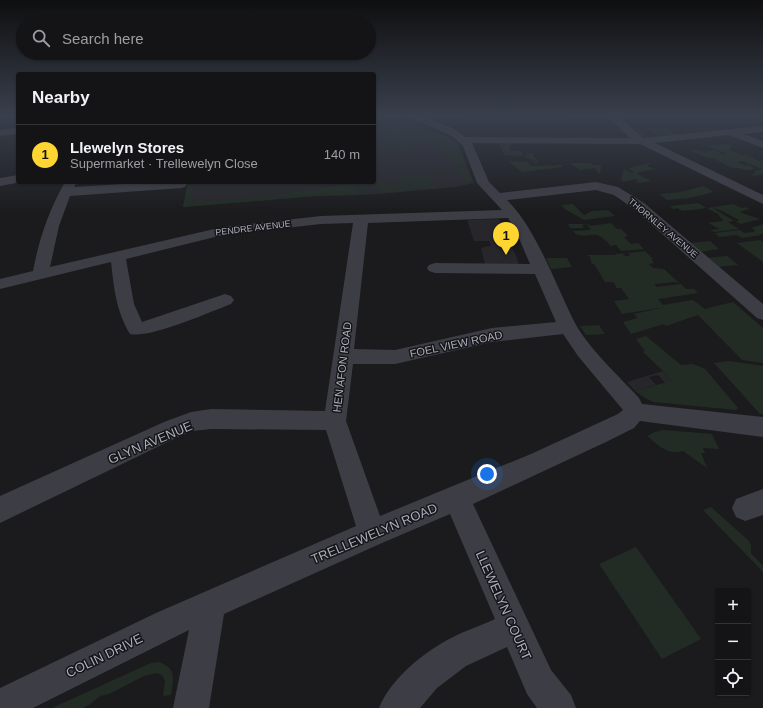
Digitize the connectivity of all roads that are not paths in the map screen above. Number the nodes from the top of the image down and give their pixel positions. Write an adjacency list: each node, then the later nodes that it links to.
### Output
1 (469, 147): 7 (street)
2 (653, 147): 8 (street)
3 (16, 179): 4 (street)
4 (0, 182)
5 (181, 184): 6 (street)
6 (68, 187): 15 (street)
7 (498, 196): 9 (street); 19 (street, THORNLEY AVENUE)
8 (763, 200)
9 (512, 214): 10 (street, PENDRE AVENUE); 14 (street)
10 (361, 220): 11 (street, PENDRE AVENUE); 21 (street, HEN AFON ROAD)
11 (118, 255): 15 (street, PENDRE AVENUE); 18 (street)
12 (435, 268): 13 (street)
13 (486, 269): 14 (street); 17 (street)
14 (541, 270): 20 (street)
15 (41, 274): 16 (street, PENDRE AVENUE)
16 (0, 284)
17 (490, 285)
18 (225, 300)
19 (763, 314)
20 (568, 327): 21 (street, FOEL VIEW ROAD); 22 (street)
21 (343, 356): 23 (street, HEN AFON ROAD)
22 (635, 411): 24 (street); 25 (street, TRELLEWELYN ROAD)
23 (335, 421): 26 (street, GLYN AVENUE); 27 (street, HEN AFON ROAD)
24 (763, 427)
25 (457, 498): 27 (street, TRELLEWELYN ROAD); 29 (street, LLEWELYN COURT)
26 (0, 510)
27 (372, 533): 28 (street, TRELLEWELYN ROAD)
28 (210, 606): 30 (street, COLIN DRIVE); 31 (street)
29 (514, 627): 32 (street); 33 (street, LLEWELYN COURT)
30 (0, 706)
31 (191, 708)
32 (397, 708)
33 (558, 708)

